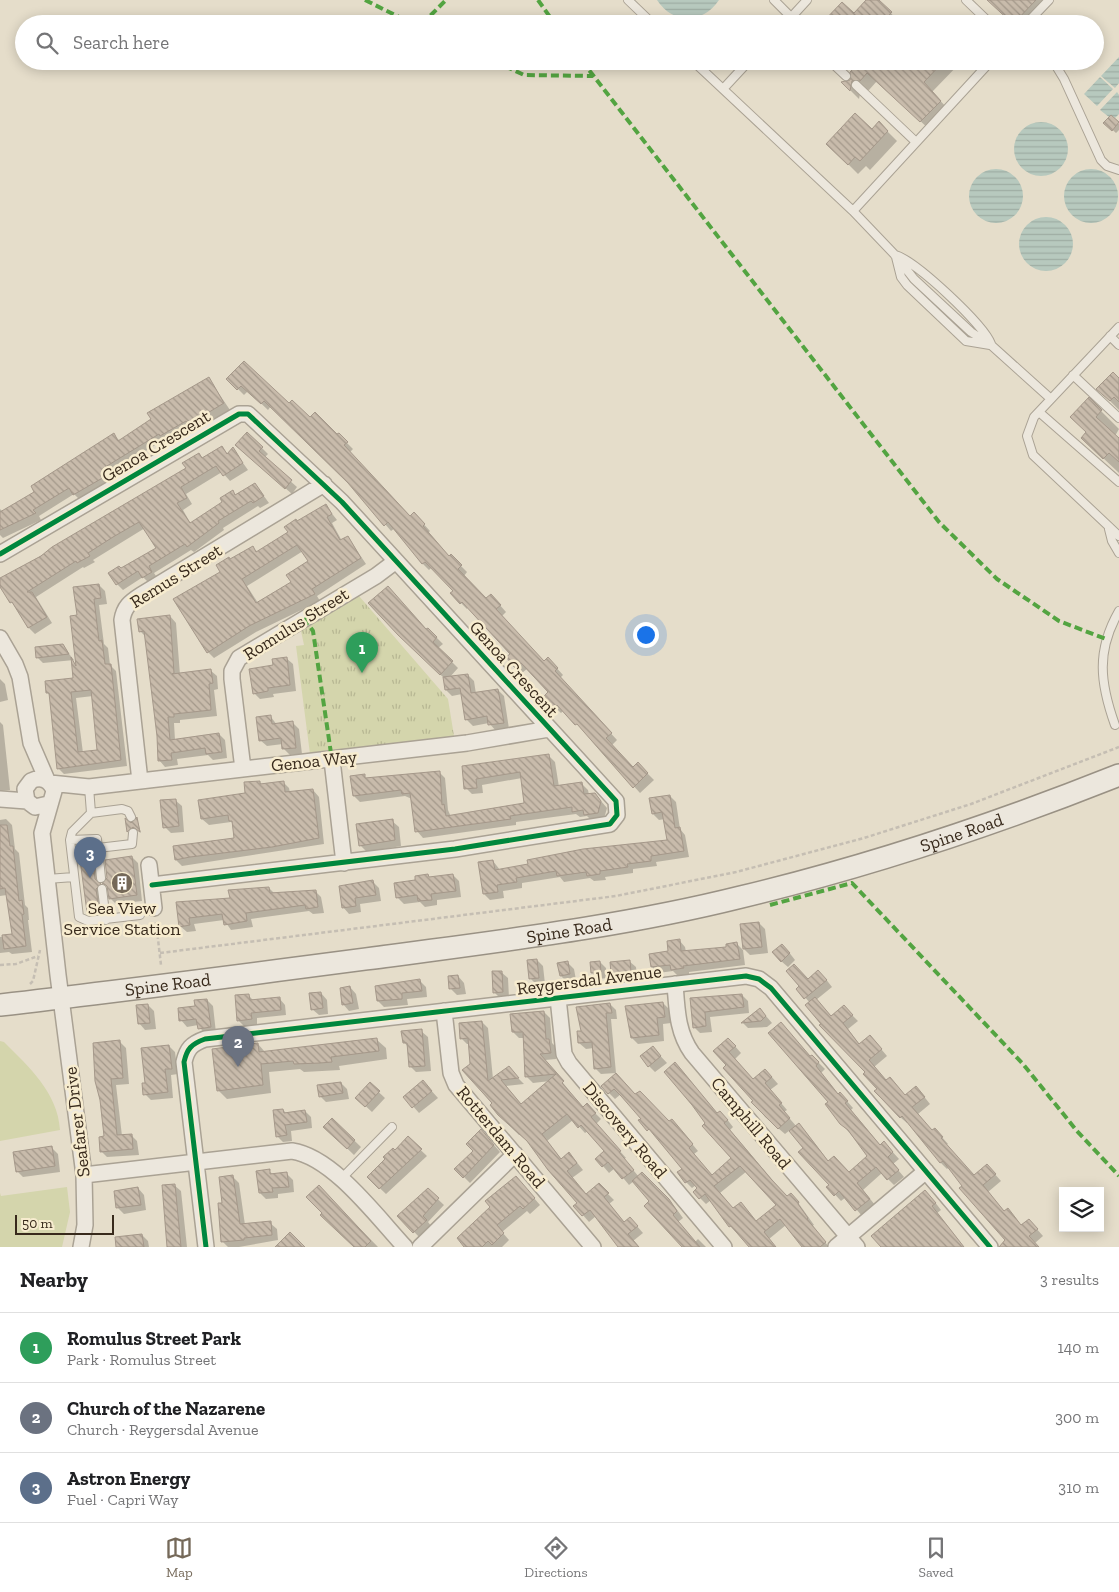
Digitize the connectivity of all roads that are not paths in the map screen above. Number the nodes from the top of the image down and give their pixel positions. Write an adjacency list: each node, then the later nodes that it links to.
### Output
1 (628, 0): 6 (lane)
2 (774, 0): 7 (lane)
3 (807, 0): 8 (lane)
4 (966, 0): 9 (lane)
5 (1050, 0): 10 (lane)
6 (644, 15)
7 (784, 15)
8 (793, 15)
9 (982, 15)
10 (1035, 15)
11 (703, 70): 18 (lane)
12 (741, 70): 18 (lane)
13 (840, 70): 16 (lane)
14 (983, 70): 19 (lane)
15 (1058, 70): 20 (lane)
16 (846, 76)
17 (856, 85): 19 (lane)
18 (723, 89): 21 (lane)
19 (916, 142): 21 (lane)
20 (1119, 170)
21 (853, 211): 26 (lane)
22 (1119, 326): 23 (lane)
23 (1110, 336): 24 (lane); 25 (lane)
24 (1119, 345)
25 (1073, 375): 26 (lane); 28 (lane)
26 (1051, 399): 27 (lane)
27 (1039, 412): 29 (lane); 31 (lane)
28 (1119, 418)
29 (1119, 482)
30 (324, 484): 34 (street, Genoa Crescent); 35 (street, Genoa Crescent); 44 (street, Remus Street)
31 (1110, 529): 32 (lane); 33 (lane)
32 (1119, 536)
33 (1119, 552)
34 (0, 554)
35 (396, 561): 39 (street, Genoa Crescent); 42 (street, Romulus Street)
36 (1119, 611): 38 (lane)
37 (0, 638): 40 (street)
38 (1115, 725)
39 (549, 728): 41 (street, Genoa Way); 56 (street, Genoa Crescent)
40 (31, 743): 45 (street); 47 (street)
41 (332, 760): 42 (street, Genoa Way); 56 (street)
42 (243, 769): 44 (street, Genoa Way)
43 (1119, 775): 67 (main road, Spine Road)
44 (140, 781): 46 (street, Genoa Way)
45 (48, 782): 46 (street, Genoa Way); 47 (street); 49 (street)
46 (83, 787): 49 (street, Genoa Way); 50 (lane)
47 (27, 795): 48 (street); 49 (street); 52 (street)
48 (0, 799)
49 (50, 802): 52 (street)
50 (91, 813): 51 (lane); 54 (lane)
51 (131, 817)
52 (42, 833): 60 (street, Seafarer Drive)
53 (133, 833): 55 (lane)
54 (70, 840): 55 (lane); 58 (lane)
55 (98, 848): 59 (lane)
56 (344, 863): 61 (street, Genoa Crescent)
57 (149, 865): 61 (street)
58 (74, 877): 60 (lane); 65 (lane)
59 (101, 878)
60 (47, 879): 67 (street, Seafarer Drive)
61 (152, 885): 63 (street)
62 (102, 889): 65 (lane)
63 (154, 908)
64 (140, 915): 65 (lane)
65 (106, 920)
66 (675, 984): 68 (street, Reygersdal Avenue); 74 (street, Reygersdal Avenue); 77 (street, Camphill Road)
67 (60, 997): 69 (main road, Spine Road); 75 (street, Seafarer Drive)
68 (558, 998): 70 (street, Reygersdal Avenue); 83 (street, Discovery Road)
69 (0, 1005)
70 (444, 1011): 72 (street, Rotterdam Road); 73 (street, Reygersdal Avenue)
71 (392, 1127): 76 (lane)
72 (515, 1154): 81 (street); 82 (street, Rotterdam Road)
73 (196, 1162): 75 (street); 76 (street); 79 (street)
74 (926, 1171): 77 (street); 85 (street, Reygersdal Avenue)
75 (84, 1175): 78 (street, Seafarer Drive)
76 (341, 1179): 80 (street)
77 (853, 1242): 84 (street)
78 (81, 1247)
79 (206, 1247)
80 (406, 1247)
81 (420, 1247)
82 (593, 1247)
83 (724, 1247)
84 (836, 1247)
85 (990, 1247)

